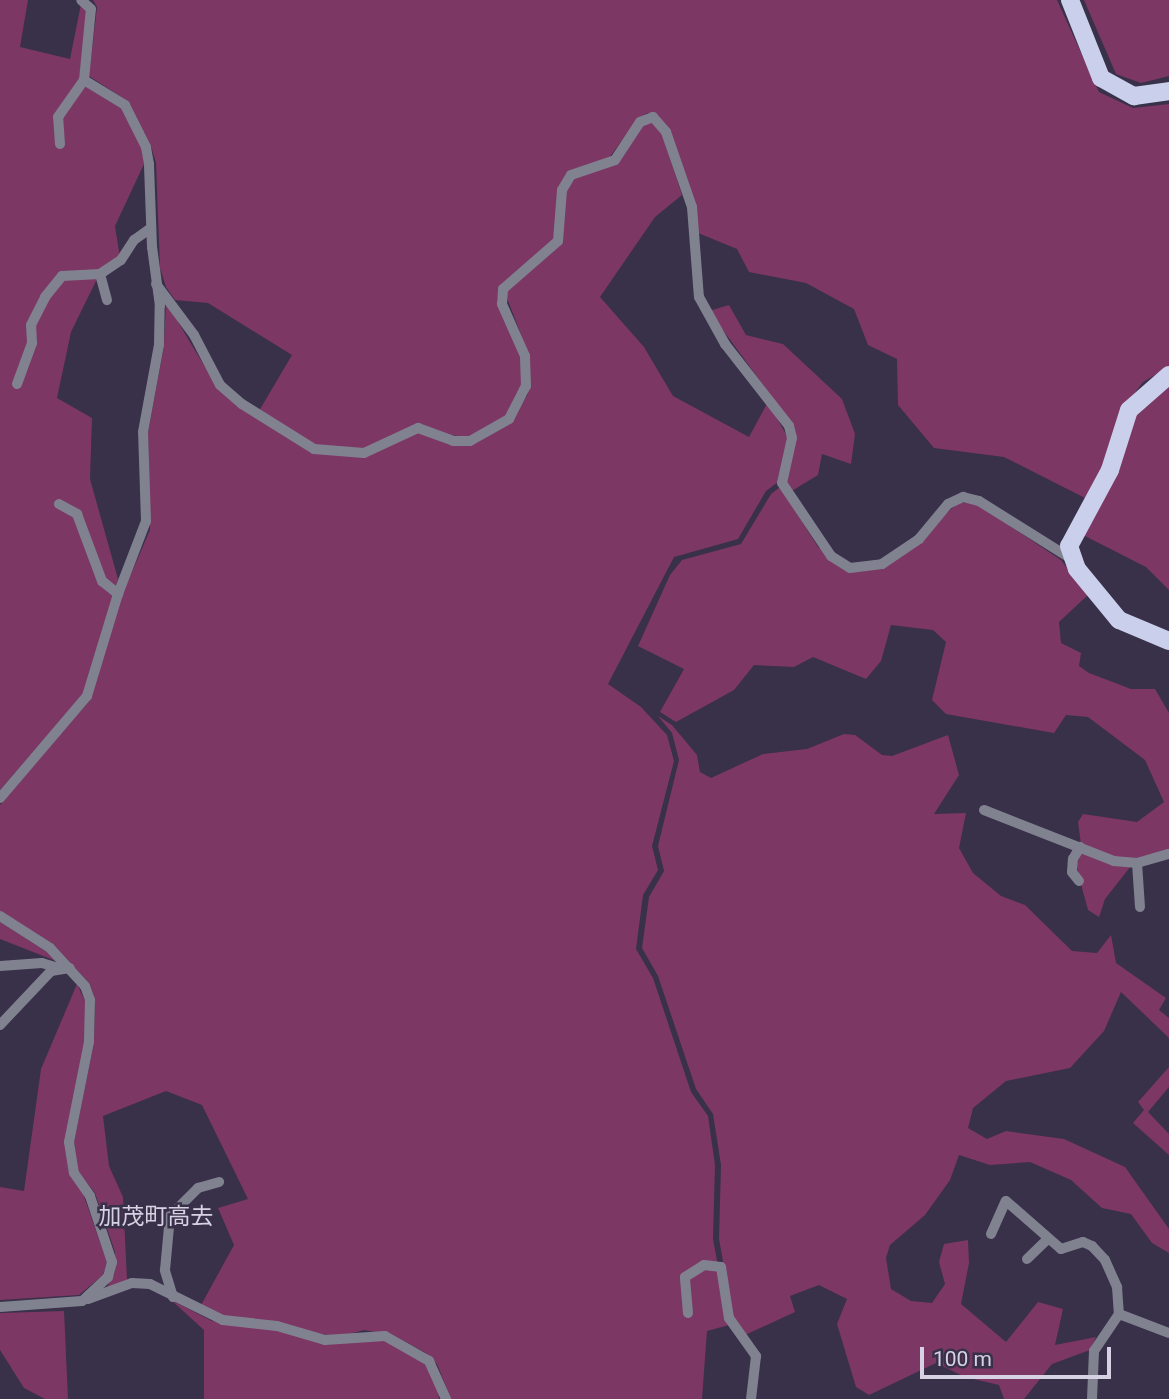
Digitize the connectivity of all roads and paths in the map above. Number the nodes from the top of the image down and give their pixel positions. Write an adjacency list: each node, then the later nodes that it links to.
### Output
1 (81, 0): 3 (street)
2 (1070, 0): 4 (main road)
3 (84, 80): 5 (street); 6 (street)
4 (1169, 91)
5 (60, 145)
6 (151, 228): 7 (street); 8 (street)
7 (100, 274): 9 (street); 11 (street)
8 (156, 284): 13 (street); 14 (street)
9 (107, 300)
10 (1169, 375): 13 (main road)
11 (17, 384)
12 (59, 504): 14 (street)
13 (1070, 558): 15 (main road)
14 (118, 594): 16 (street)
15 (1169, 641)
16 (0, 798)
17 (984, 810): 18 (street)
18 (1080, 847): 20 (street); 21 (street)
19 (1169, 854): 20 (street)
20 (1137, 863): 22 (street)
21 (1079, 881)
22 (1140, 907)
23 (0, 916): 25 (street)
24 (0, 966): 25 (street)
25 (64, 968): 26 (street); 32 (street)
26 (0, 1025)
27 (219, 1182): 31 (street)
28 (991, 1234): 29 (street)
29 (1048, 1239): 30 (street); 35 (street)
30 (1027, 1259)
31 (173, 1297): 32 (street); 37 (street)
32 (82, 1301): 33 (street)
33 (0, 1307)
34 (688, 1312): 38 (street)
35 (1119, 1314): 36 (street); 39 (street)
36 (1169, 1332)
37 (446, 1399)
38 (751, 1399)
39 (1092, 1399)

